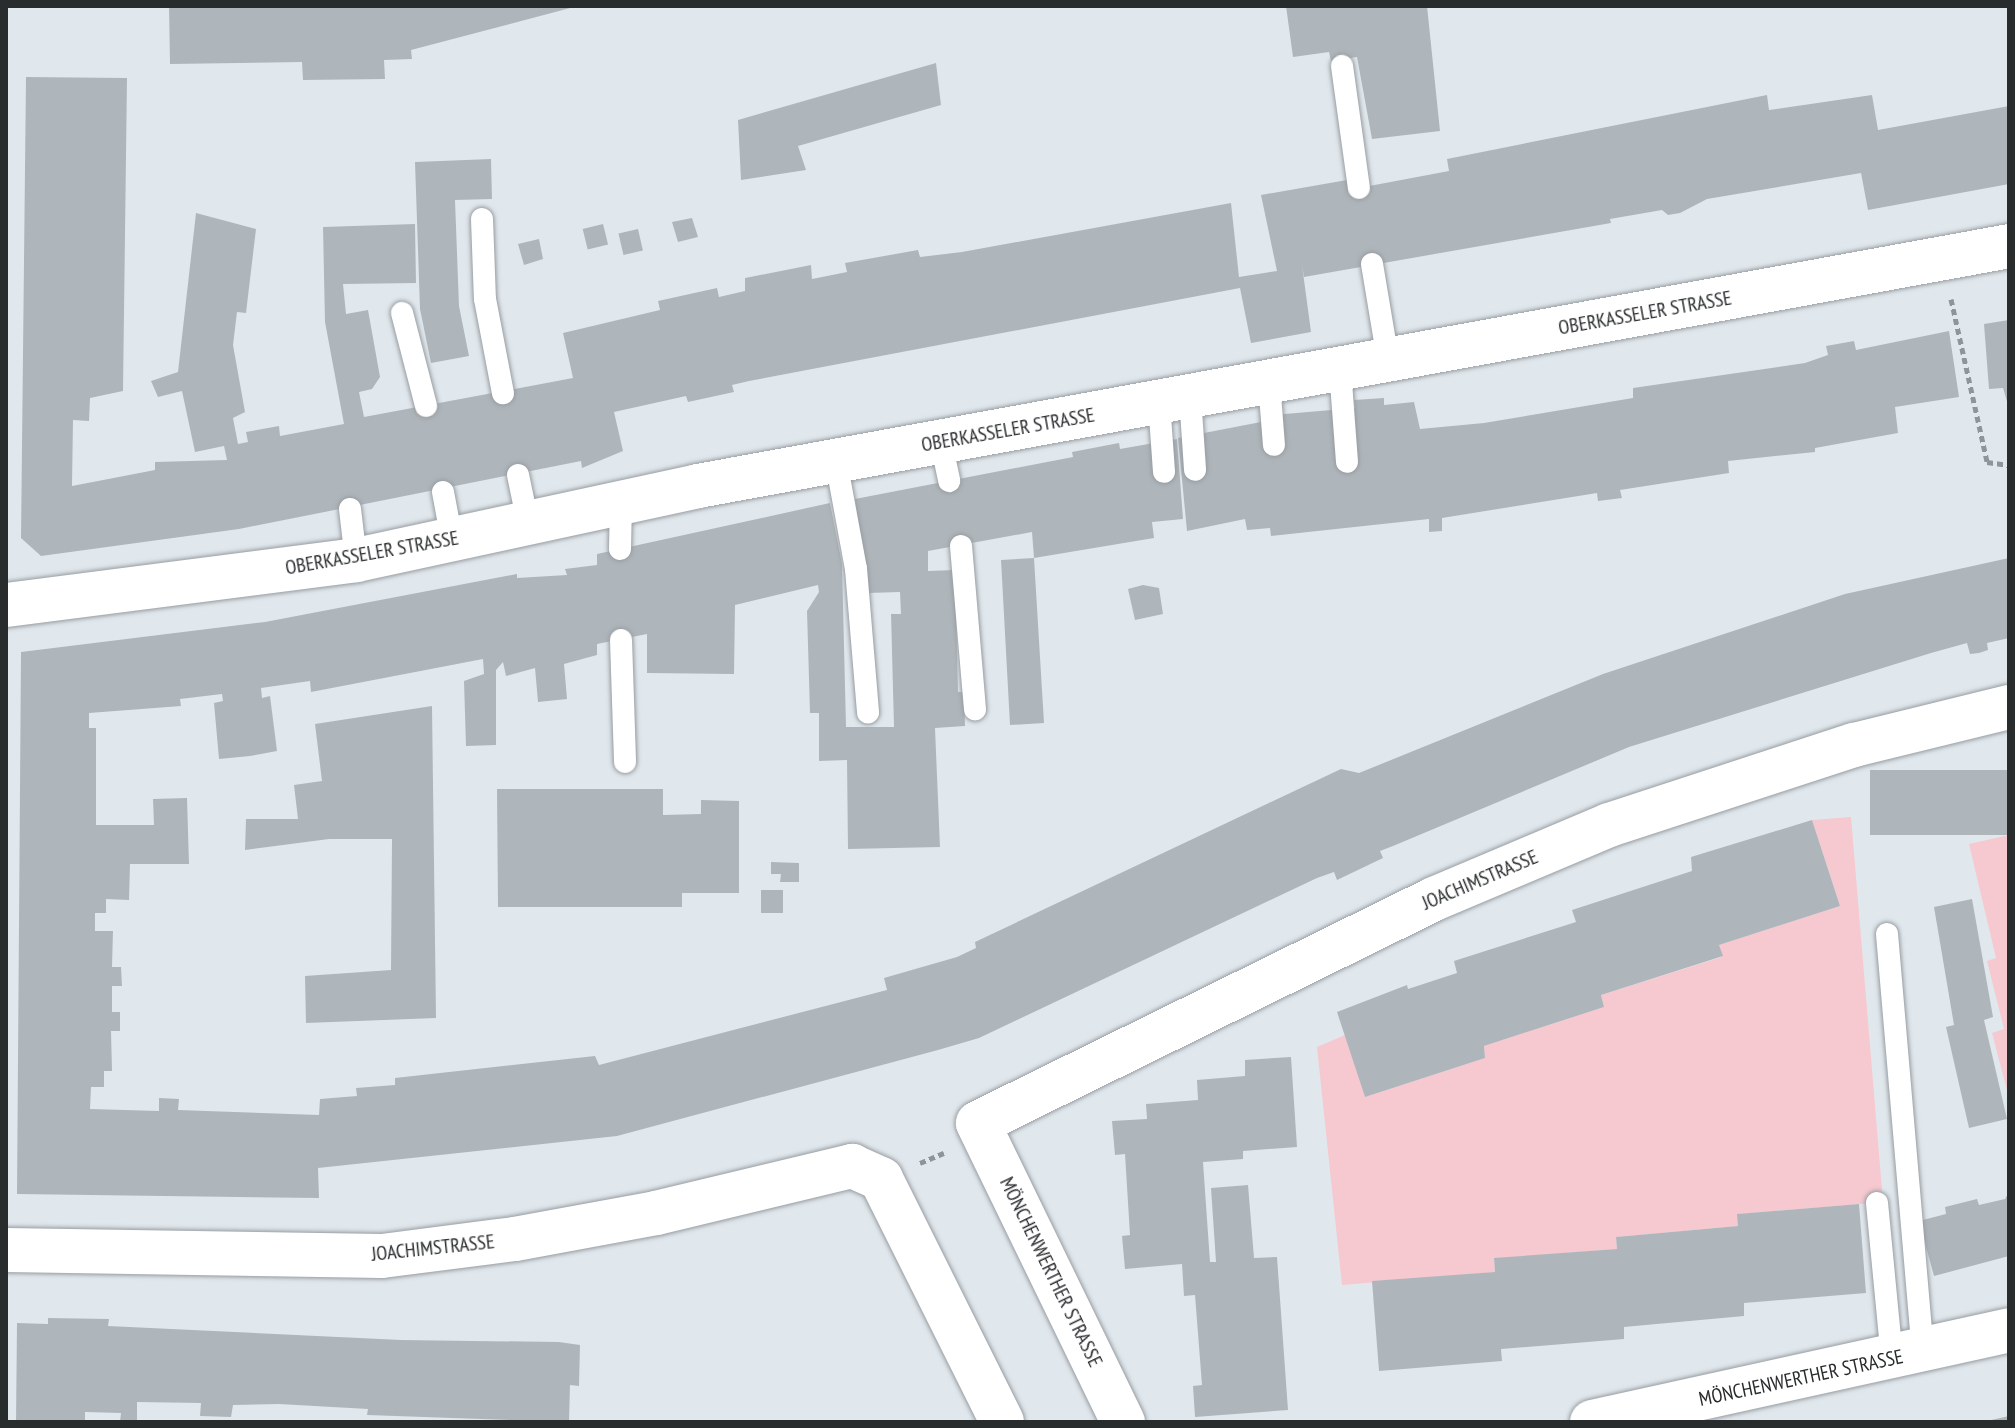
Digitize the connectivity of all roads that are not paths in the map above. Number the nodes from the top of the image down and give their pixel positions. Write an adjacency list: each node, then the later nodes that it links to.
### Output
1 (1342, 66): 2 (lane)
2 (1359, 188)
3 (482, 219): 10 (lane)
4 (2009, 246): 7 (street, OBERKASSELER STRASSE)
5 (1372, 264): 7 (lane)
6 (402, 313): 12 (lane)
7 (1388, 360): 8 (street, OBERKASSELER STRASSE)
8 (1340, 369): 9 (street, OBERKASSELER STRASSE); 15 (lane)
9 (1269, 382): 11 (street, OBERKASSELER STRASSE); 13 (lane)
10 (503, 393)
11 (1174, 399): 14 (street, OBERKASSELER STRASSE); 16 (lane); 17 (lane)
12 (426, 406)
13 (1274, 445)
14 (836, 461): 20 (street, OBERKASSELER STRASSE); 31 (lane)
15 (1347, 462)
16 (1195, 470)
17 (1164, 472)
18 (518, 475): 22 (lane)
19 (443, 492): 23 (lane)
20 (621, 503): 22 (street, OBERKASSELER STRASSE); 25 (lane)
21 (350, 509): 26 (lane)
22 (528, 523): 23 (street, OBERKASSELER STRASSE)
23 (452, 540): 26 (street, OBERKASSELER STRASSE)
24 (961, 546): 30 (lane)
25 (620, 549)
26 (356, 560): 27 (street, OBERKASSELER STRASSE)
27 (6, 605)
28 (621, 640): 32 (lane)
29 (2009, 707): 34 (street, JOACHIMSTRASSE)
30 (975, 709)
31 (868, 712)
32 (625, 762)
33 (1887, 934): 38 (lane)
34 (982, 1130): 40 (street, MÖNCHENWERTHER STRASSE)
35 (1877, 1203): 38 (lane)
36 (6, 1250): 39 (street, JOACHIMSTRASSE)
37 (2009, 1330): 38 (street, MÖNCHENWERTHER STRASSE)
38 (1907, 1356): 41 (street, MÖNCHENWERTHER STRASSE)
39 (1002, 1422)
40 (1123, 1422)
41 (1592, 1422)

